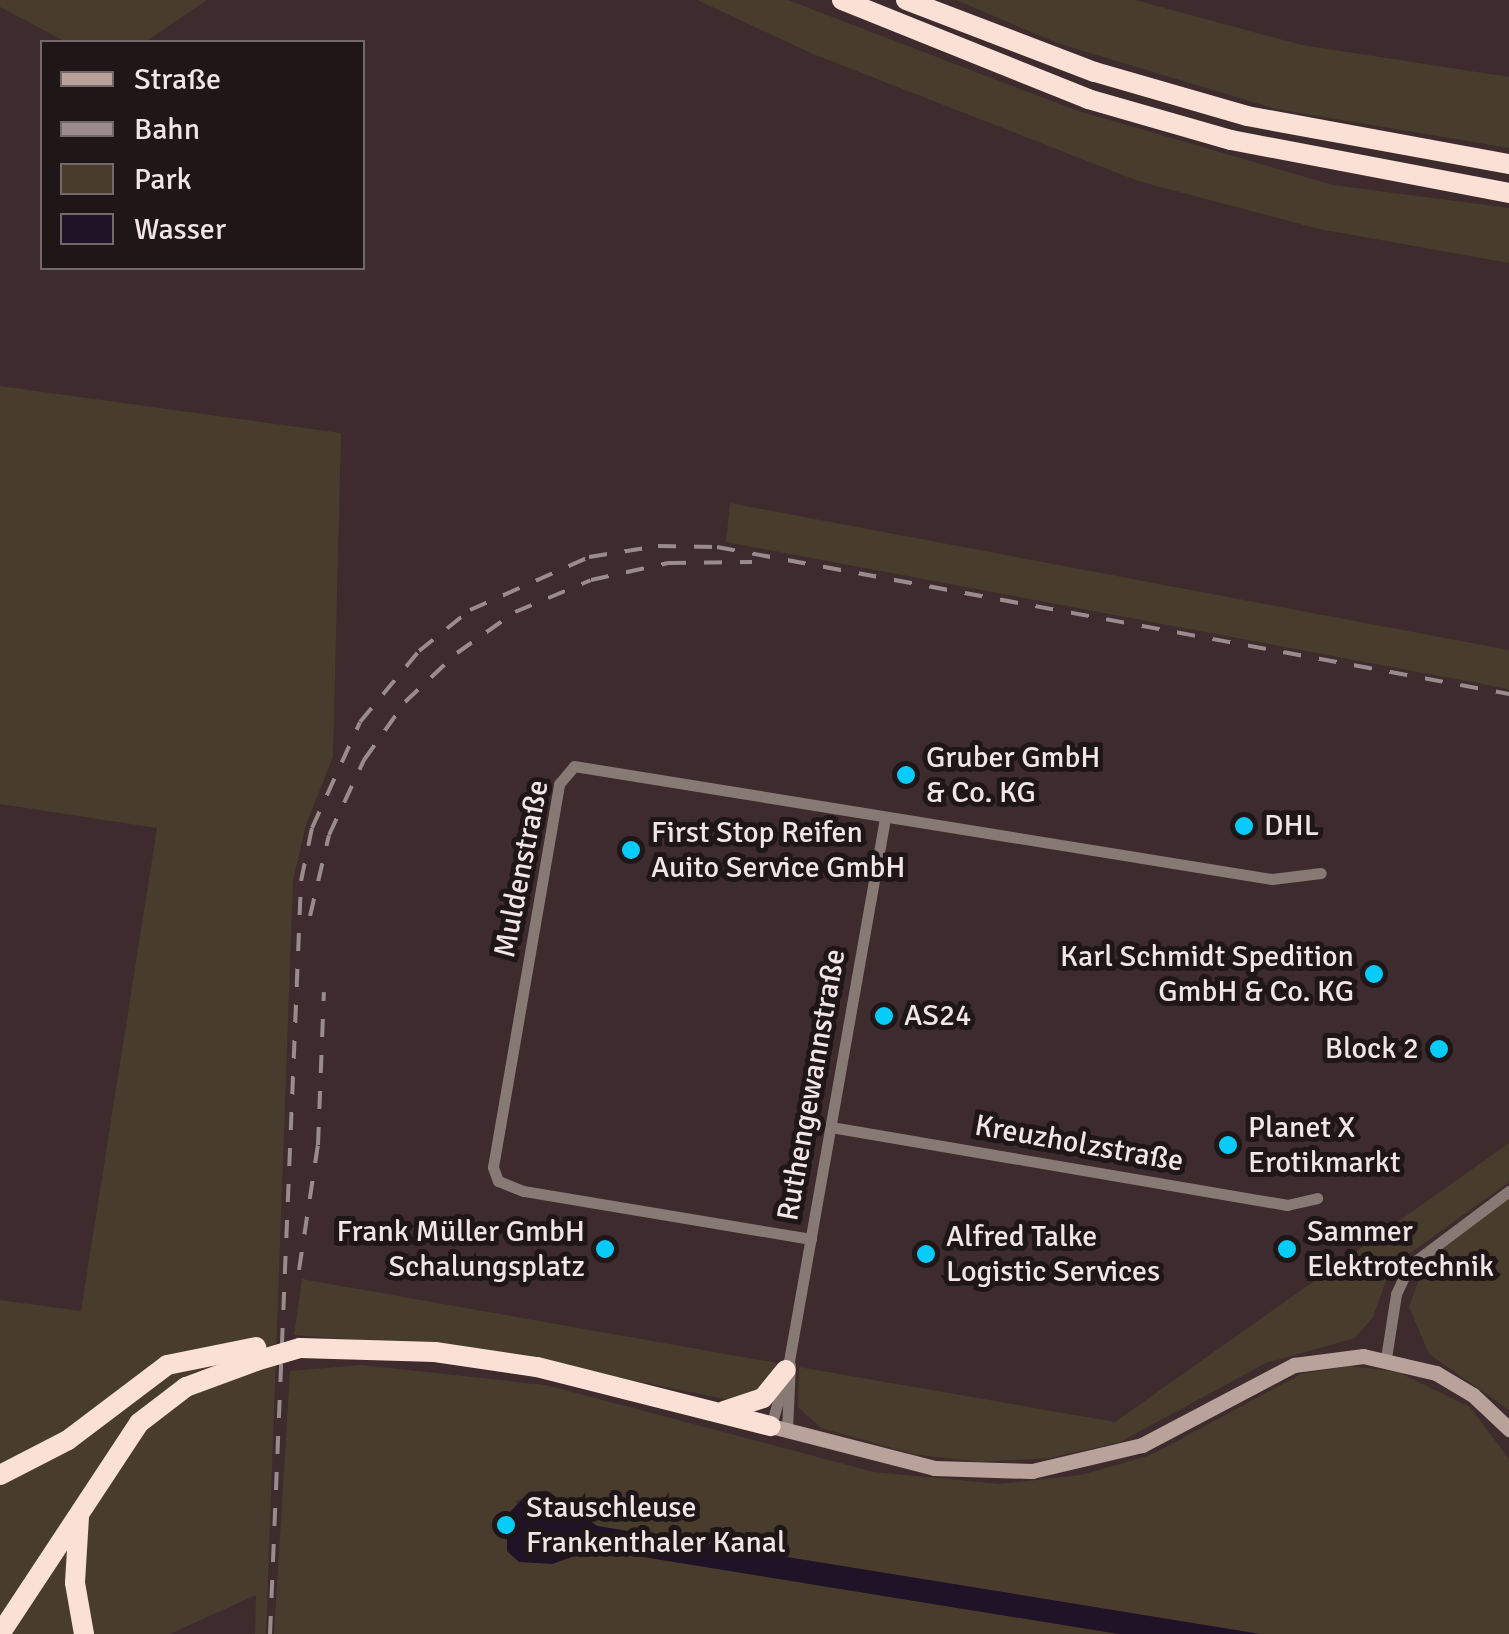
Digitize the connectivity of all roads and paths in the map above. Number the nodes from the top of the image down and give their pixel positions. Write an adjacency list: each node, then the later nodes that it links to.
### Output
1 (842, 0): 4 (highway)
2 (906, 0): 3 (highway)
3 (1509, 164)
4 (1509, 193)
5 (885, 818): 6 (street, Muldenstraße); 7 (street, Ruthengewannstraße); 10 (street, Muldenstraße)
6 (1321, 872)
7 (831, 1127): 9 (street, Kreuzholzstraße); 10 (street, Ruthengewannstraße)
8 (1509, 1191): 12 (street)
9 (1317, 1198)
10 (810, 1239): 13 (street, Ruthengewannstraße)
11 (256, 1354): 14 (highway, bridge); 17 (highway); 18 (highway)
12 (1386, 1358): 15 (street); 16 (street)
13 (787, 1366): 14 (highway); 16 (street, Ruthengewannstraße)
14 (722, 1412): 16 (highway)
15 (1506, 1425)
16 (779, 1428)
17 (0, 1475)
18 (80, 1508): 19 (highway); 20 (highway)
19 (0, 1634)
20 (84, 1634)

